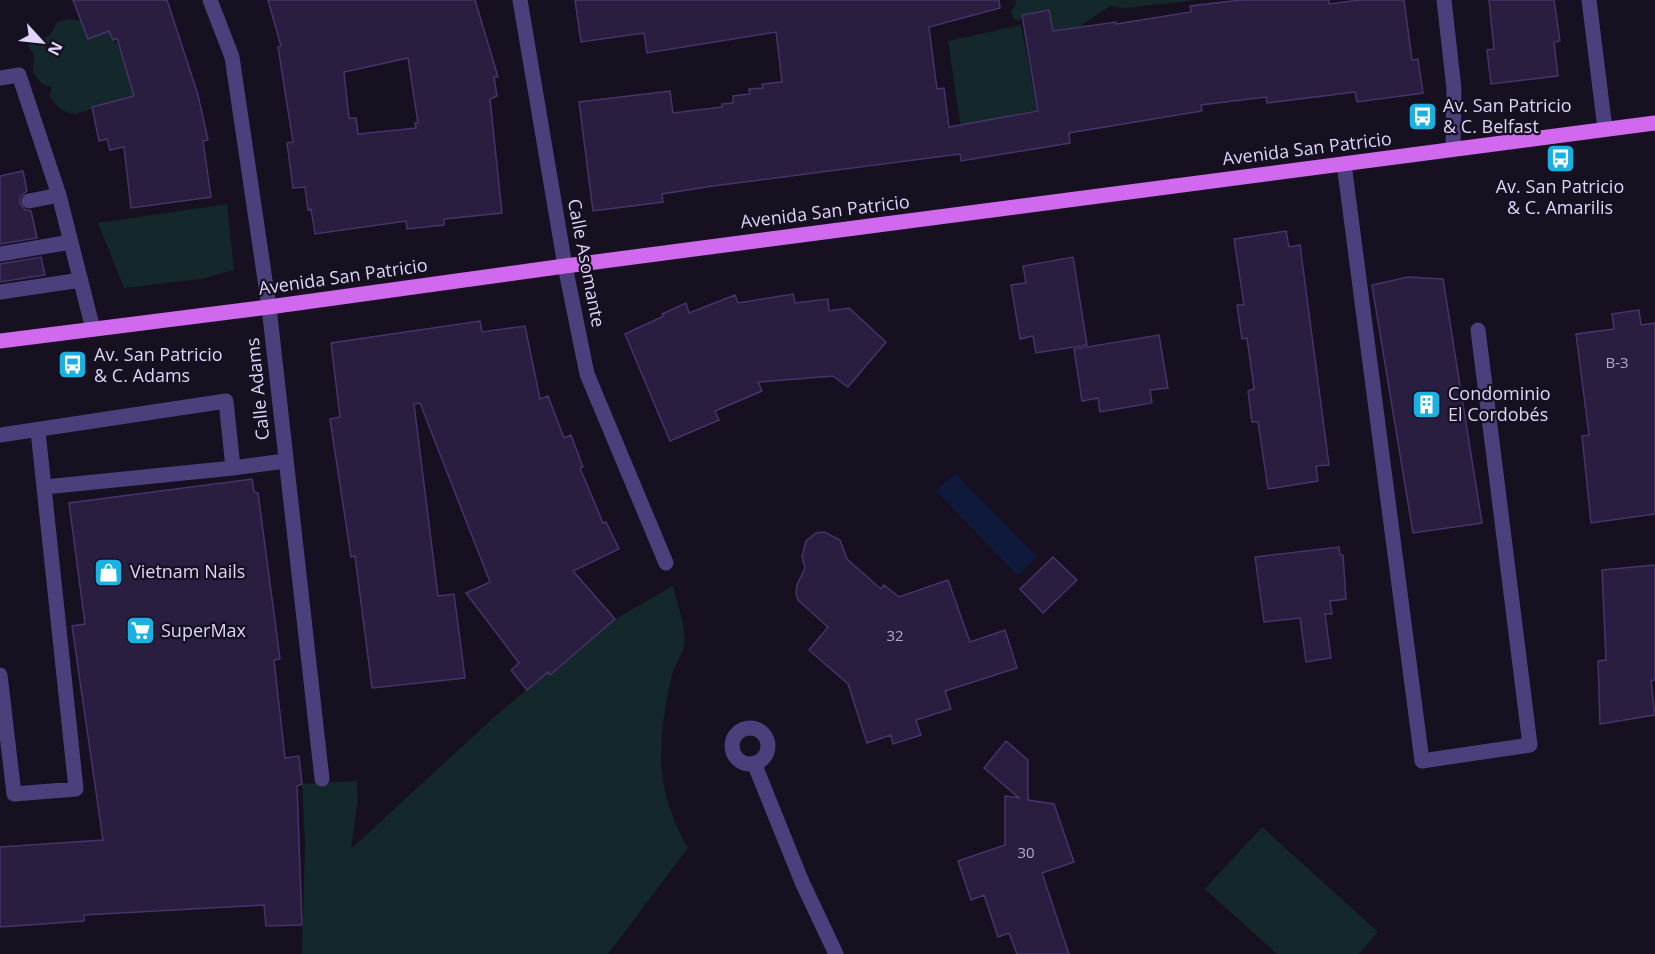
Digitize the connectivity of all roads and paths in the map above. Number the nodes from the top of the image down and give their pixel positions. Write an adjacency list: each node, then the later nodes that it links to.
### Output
1 (210, 0): 17 (street, Calle Adams)
2 (520, 0): 14 (street, Calle Asomante)
3 (1444, 0): 8 (street)
4 (1589, 0): 7 (street)
5 (0, 78): 10 (street)
6 (1655, 123): 7 (main road, Avenida San Patricio)
7 (1605, 129): 8 (main road, Avenida San Patricio)
8 (1453, 149): 9 (main road, Avenida San Patricio)
9 (1344, 164): 14 (main road, Avenida San Patricio); 19 (street)
10 (59, 195): 11 (street); 12 (street)
11 (29, 201)
12 (71, 242): 13 (street); 15 (street)
13 (0, 254)
14 (565, 266): 17 (main road, Avenida San Patricio); 26 (street, Calle Asomante)
15 (81, 280): 16 (street); 18 (street)
16 (0, 292)
17 (268, 307): 18 (main road, Avenida San Patricio); 23 (street, Calle Adams)
18 (93, 329): 20 (main road, Avenida San Patricio)
19 (1478, 330)
20 (0, 340)
21 (38, 431): 22 (street); 24 (street); 25 (street)
22 (0, 435)
23 (285, 461): 24 (street); 29 (street, Calle Adams)
24 (233, 468): 25 (street)
25 (45, 487): 30 (street)
26 (666, 563)
27 (0, 675): 30 (street)
28 (754, 764): 31 (street)
29 (322, 779)
30 (7, 794)
31 (836, 954)

